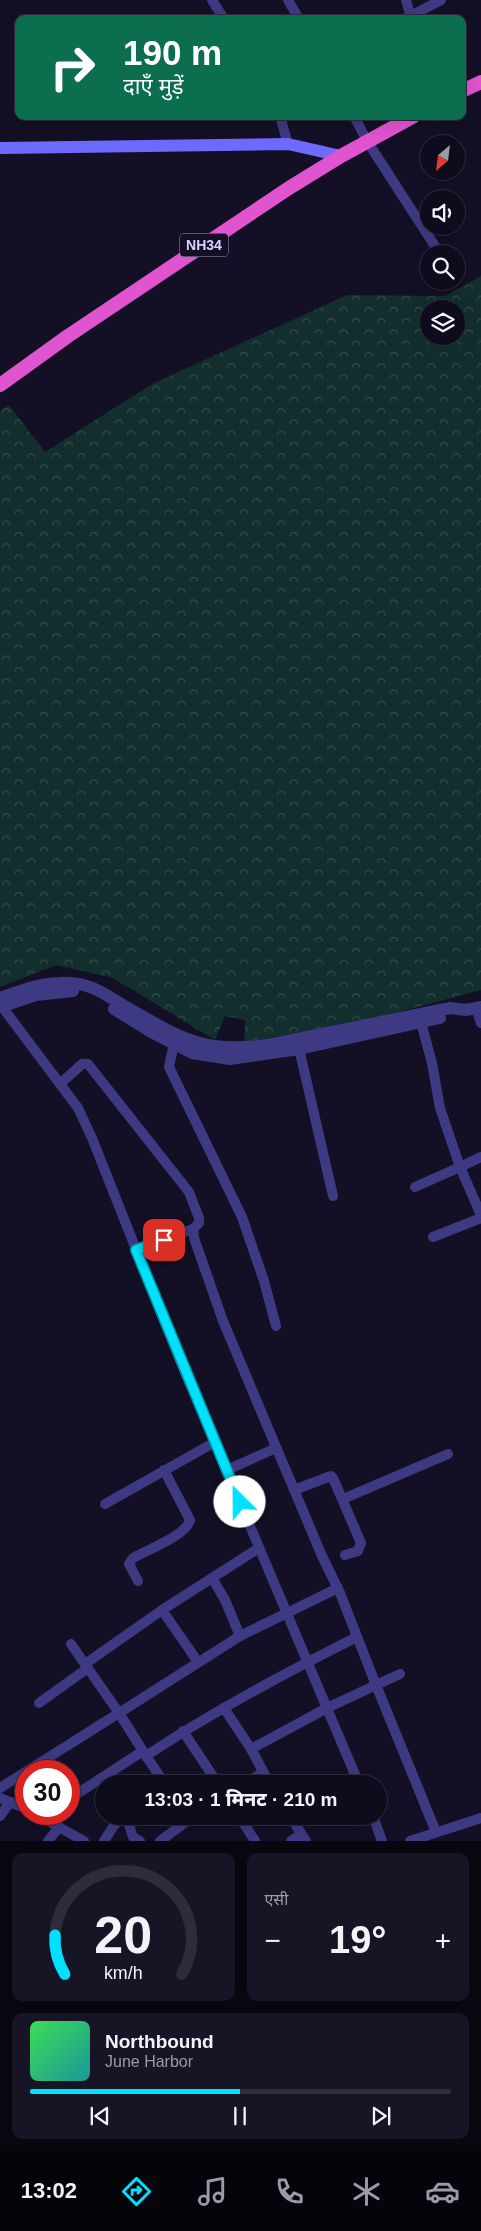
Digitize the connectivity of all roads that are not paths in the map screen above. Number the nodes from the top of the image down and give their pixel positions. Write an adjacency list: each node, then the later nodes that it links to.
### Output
1 (212, 0): 5 (street)
2 (288, 0): 6 (street)
3 (406, 0): 7 (street)
4 (441, 0): 8 (street)
5 (221, 15)
6 (297, 15)
7 (409, 15)
8 (412, 15)
9 (481, 82): 10 (highway)
10 (466, 89)
11 (281, 120): 15 (street)
12 (356, 120): 14 (street)
13 (407, 120): 14 (highway, NH34)
14 (367, 142): 17 (highway, NH34); 18 (street)
15 (288, 144): 16 (main road); 17 (main road)
16 (0, 148)
17 (341, 156): 19 (highway, NH34)
18 (434, 245)
19 (0, 385)
20 (1, 1004): 24 (street); 26 (street)
21 (474, 1008): 22 (street); 23 (street)
22 (420, 1018): 25 (street); 28 (street)
23 (481, 1024)
24 (174, 1039): 25 (street); 35 (street)
25 (298, 1044): 30 (street)
26 (60, 1084): 32 (street); 34 (street)
27 (481, 1157): 28 (street)
28 (460, 1167): 29 (street); 31 (street)
29 (415, 1186)
30 (333, 1196)
31 (481, 1217): 33 (street)
32 (193, 1228): 34 (street); 37 (street)
33 (433, 1237)
34 (136, 1250): 36 (street)
35 (276, 1326)
36 (215, 1442): 39 (street); 40 (street)
37 (276, 1448): 40 (street); 41 (street)
38 (448, 1454): 42 (street)
39 (164, 1470): 43 (street); 47 (street)
40 (227, 1470): 44 (street)
41 (294, 1490): 42 (street); 48 (street)
42 (343, 1499): 45 (street)
43 (105, 1504)
44 (259, 1548): 46 (street); 50 (street)
45 (345, 1555)
46 (212, 1578): 49 (street); 51 (street)
47 (138, 1581)
48 (338, 1588): 50 (street); 52 (street)
49 (162, 1610): 54 (street); 56 (street)
50 (287, 1614): 51 (street); 55 (street)
51 (240, 1636): 54 (street)
52 (357, 1636): 55 (street); 58 (street)
53 (71, 1644): 56 (street)
54 (198, 1662): 62 (street)
55 (307, 1662): 60 (street); 61 (street)
56 (87, 1666): 59 (street); 62 (street)
57 (400, 1674): 58 (street)
58 (376, 1685): 61 (street); 85 (street)
59 (39, 1703)
60 (224, 1708): 63 (street); 64 (street)
61 (327, 1708): 64 (street); 71 (street)
62 (120, 1713): 65 (street); 72 (street)
63 (183, 1731): 65 (street); 68 (street)
64 (251, 1749): 66 (street)
65 (144, 1753): 67 (street); 73 (street)
66 (263, 1772): 69 (street); 70 (street)
67 (159, 1775)
68 (212, 1775)
69 (258, 1775)
70 (265, 1775)
71 (355, 1775)
72 (0, 1788)
73 (80, 1791)
74 (5, 1800): 75 (street)
75 (0, 1816)
76 (481, 1818): 85 (street)
77 (56, 1825): 84 (street)
78 (115, 1825): 89 (street)
79 (128, 1825): 90 (street)
80 (181, 1825): 91 (street)
81 (245, 1825): 92 (street)
82 (296, 1825): 86 (street)
83 (376, 1825): 94 (street)
84 (59, 1827): 87 (street); 88 (street)
85 (436, 1832): 95 (street)
86 (304, 1838): 93 (street)
87 (48, 1841)
88 (84, 1841)
89 (104, 1841)
90 (140, 1841)
91 (160, 1841)
92 (255, 1841)
93 (291, 1841)
94 (382, 1841)
95 (410, 1841)

